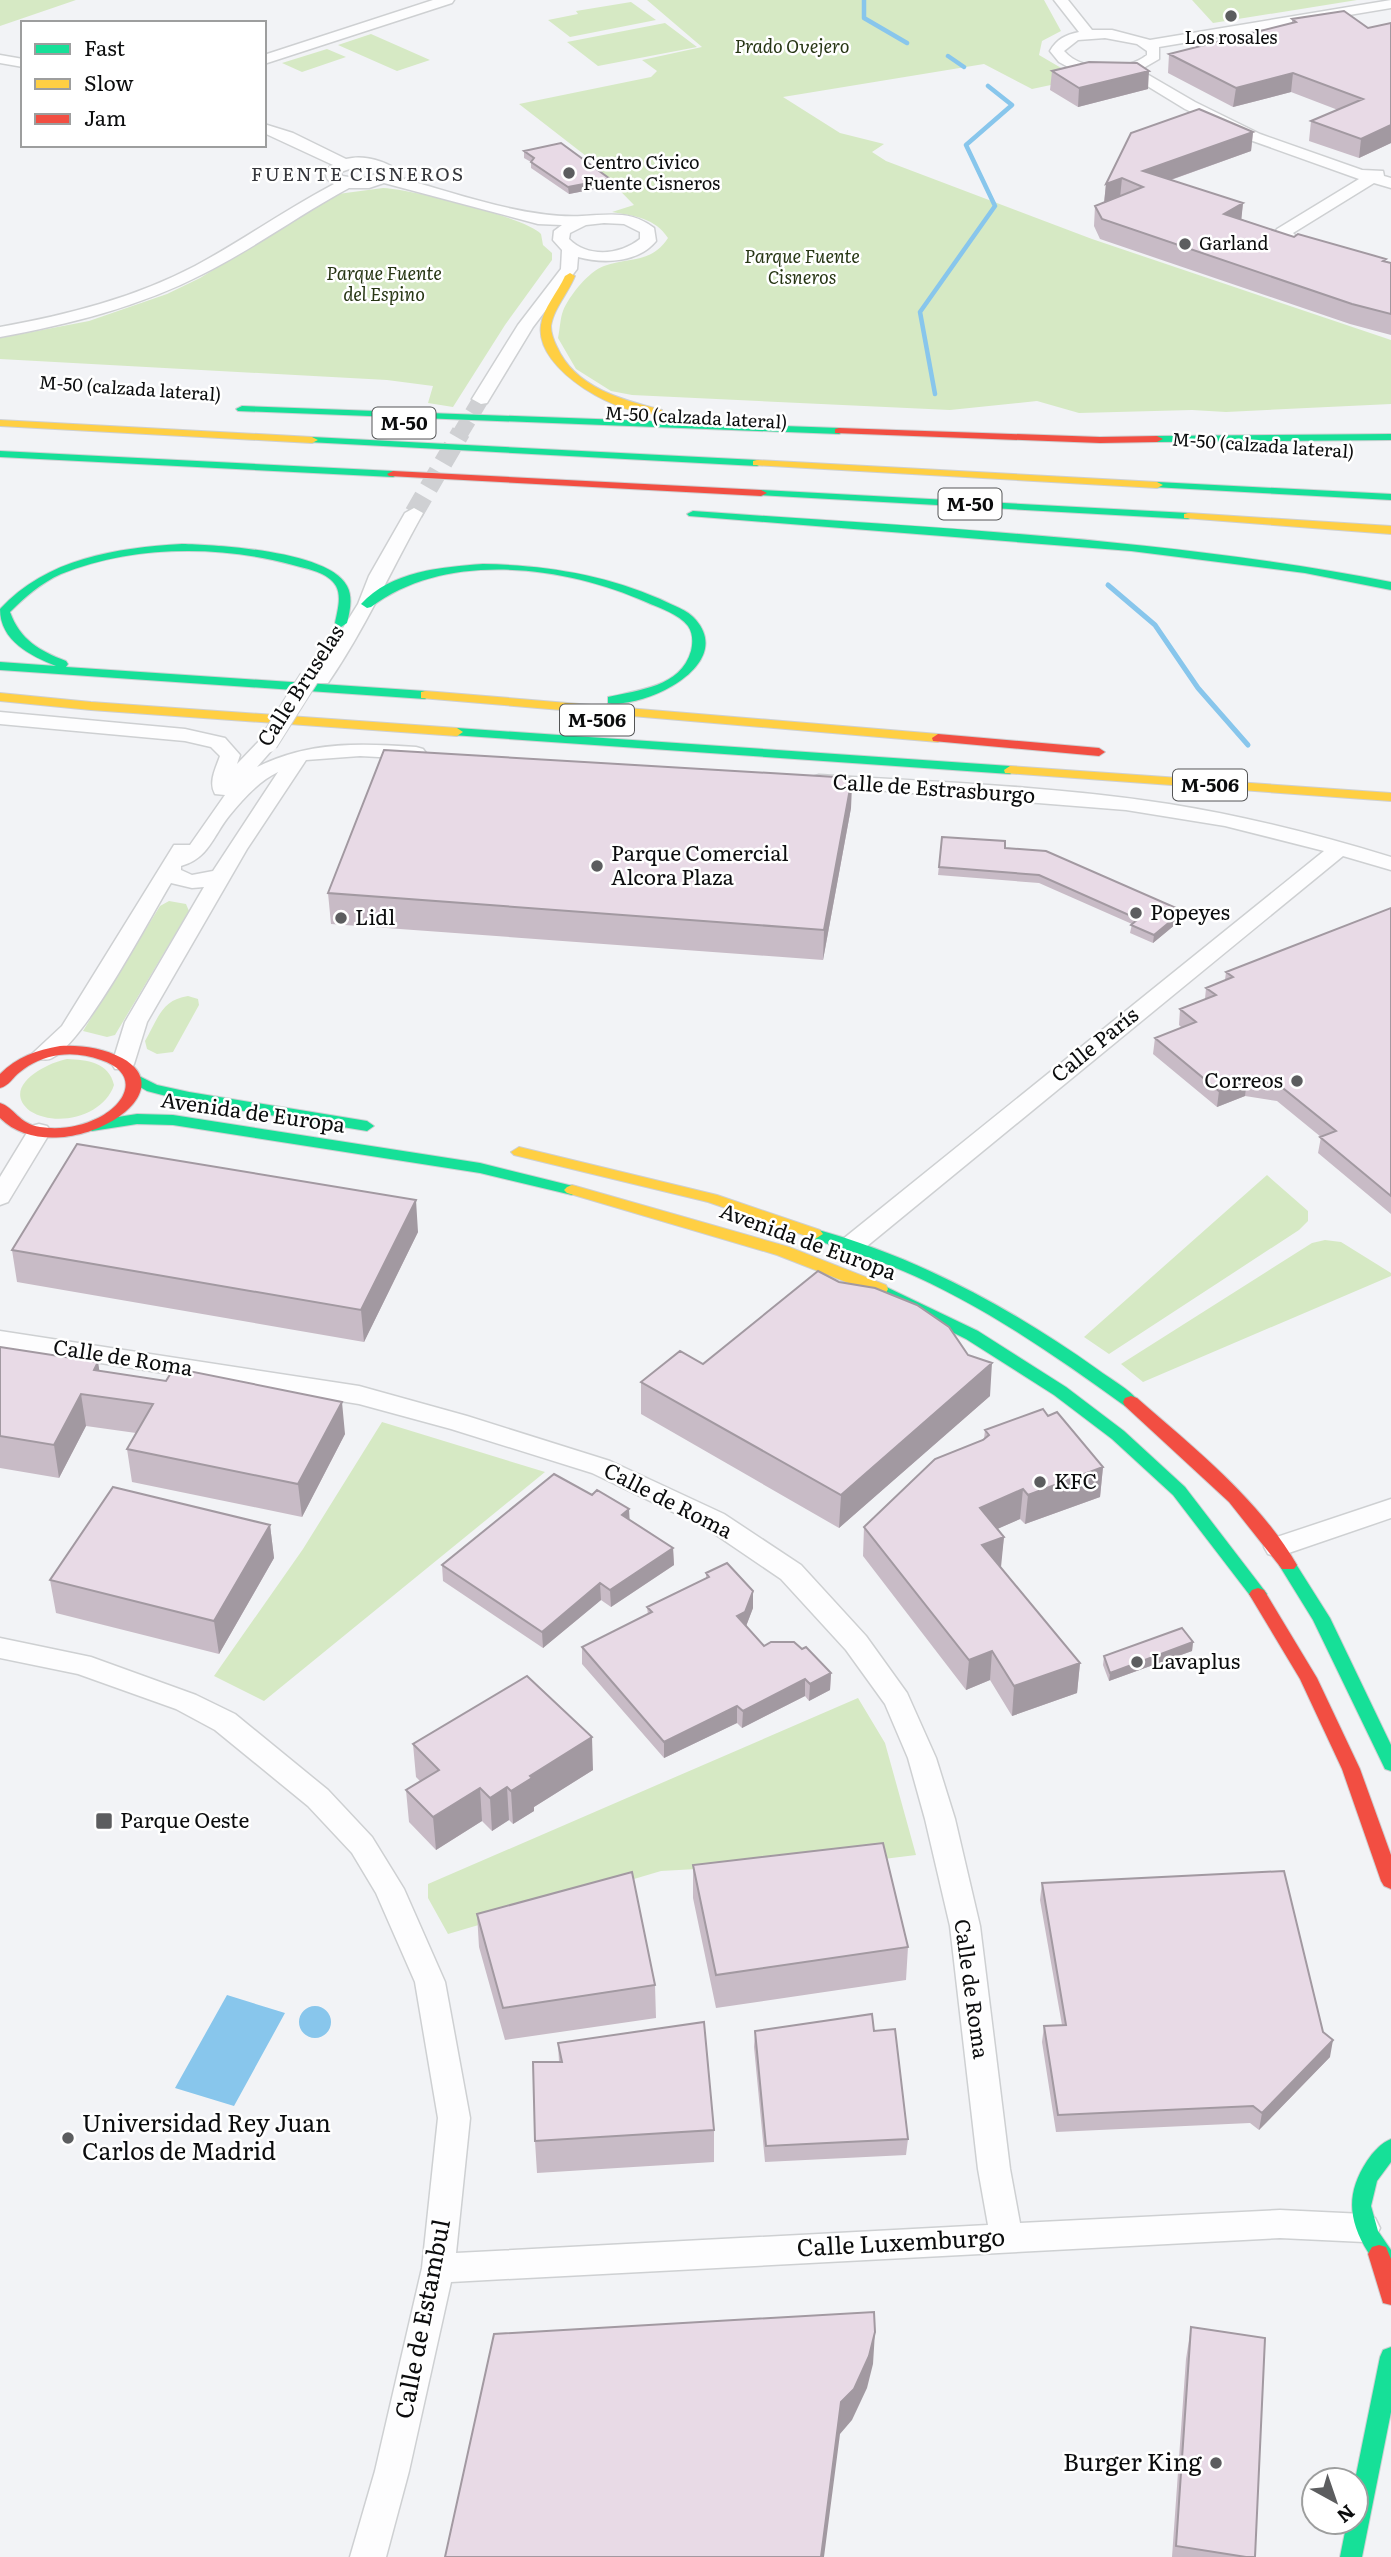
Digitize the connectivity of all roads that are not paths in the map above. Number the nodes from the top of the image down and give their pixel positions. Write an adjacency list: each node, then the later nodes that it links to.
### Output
1 (447, 0): 9 (street)
2 (1061, 0): 6 (street)
3 (1391, 4): 4 (street)
4 (1354, 10): 5 (street); 7 (street)
5 (1374, 24)
6 (1089, 34): 7 (street); 11 (street)
7 (1148, 45): 11 (street)
8 (0, 59): 10 (street)
9 (266, 59)
10 (21, 63)
11 (1129, 69): 16 (street)
12 (266, 129): 13 (street)
13 (344, 164): 15 (street); 17 (street)
14 (1391, 167): 16 (street)
15 (382, 178): 17 (street); 19 (street)
16 (1371, 178): 18 (street); 23 (street)
17 (347, 183): 26 (street)
18 (1391, 183)
19 (538, 219): 20 (street); 21 (street)
20 (582, 221): 21 (street); 24 (street)
21 (562, 231): 22 (street)
22 (570, 249): 24 (street); 25 (street)
23 (1329, 251)
24 (604, 256): 25 (street)
25 (564, 281): 27 (street); 30 (main road)
26 (0, 332)
27 (481, 399)
28 (0, 423): 33 (main road, M-50)
29 (1391, 437): 30 (main road)
30 (1100, 440): 32 (main road, M-50 (calzada lateral) / M-50)
31 (0, 456): 37 (main road, M-50)
32 (1104, 457)
33 (883, 468): 34 (main road, M-50); 35 (main road, M-50)
34 (1241, 473)
35 (1391, 497)
36 (414, 504): 39 (street, Calle Bruselas)
37 (1391, 530)
38 (1216, 542): 40 (main road)
39 (378, 576): 41 (street, Calle Bruselas); 42 (street, Calle Bruselas)
40 (1391, 586)
41 (367, 604): 46 (street, Calle Bruselas); 48 (main road)
42 (341, 622): 44 (main road); 46 (street, Calle Bruselas)
43 (0, 666): 44 (main road)
44 (112, 674): 48 (main road)
45 (0, 678): 48 (main road, M-506)
46 (315, 679): 52 (street, Calle Bruselas)
47 (0, 697): 50 (main road, M-506)
48 (528, 702)
49 (0, 704): 50 (main road)
50 (91, 706): 56 (main road, M-506)
51 (0, 718): 58 (street)
52 (275, 744): 55 (street, Calle Bruselas); 58 (street, Calle Bruselas)
53 (302, 755): 54 (street); 55 (street); 62 (street, Calle Bruselas)
54 (434, 755)
55 (266, 771): 62 (street, Calle Bruselas); 64 (street, Calle Bruselas)
56 (1029, 772): 59 (main road, M-506); 60 (main road)
57 (799, 780): 61 (street, Calle de Estrasburgo)
58 (222, 790): 64 (street, Calle Bruselas)
59 (1391, 797)
60 (1391, 809)
61 (1340, 848): 63 (street, Calle de Estrasburgo); 79 (street, Calle París)
62 (237, 849): 65 (street, Calle Bruselas)
63 (1391, 864)
64 (170, 865): 65 (street); 66 (street, Calle Bruselas)
65 (220, 876): 67 (street, Calle Bruselas)
66 (152, 900): 67 (street); 68 (street, Calle Bruselas)
67 (203, 907): 71 (street, Calle Bruselas)
68 (44, 1053): 69 (main road, Avenida de Europa); 71 (main road, Avenida de Europa)
69 (20, 1064): 70 (main road); 72 (main road)
70 (0, 1066)
71 (127, 1070): 74 (main road); 75 (main road, Avenida de Europa)
72 (0, 1084)
73 (0, 1108): 76 (main road)
74 (92, 1126): 76 (main road, Avenida de Europa); 85 (main road, Avenida de Europa)
75 (388, 1129)
76 (39, 1131): 78 (street)
77 (499, 1148): 79 (main road, Avenida de Europa)
78 (0, 1197)
79 (852, 1245): 82 (main road, Avenida de Europa)
80 (0, 1339): 87 (street, Calle de Roma)
81 (1391, 1508): 82 (street)
82 (1277, 1547): 84 (main road, Avenida de Europa)
83 (0, 1648): 89 (street, Calle de Estambul)
84 (1391, 1764)
85 (1391, 1881)
86 (1391, 2148): 88 (main road)
87 (1006, 2237): 88 (street, Calle Luxemburgo); 89 (street, Calle Luxemburgo)
88 (1378, 2249): 90 (main road)
89 (438, 2268): 92 (street, Calle de Estambul)
90 (1391, 2296)
91 (1391, 2357): 93 (main road)
92 (368, 2557)
93 (1351, 2557)

